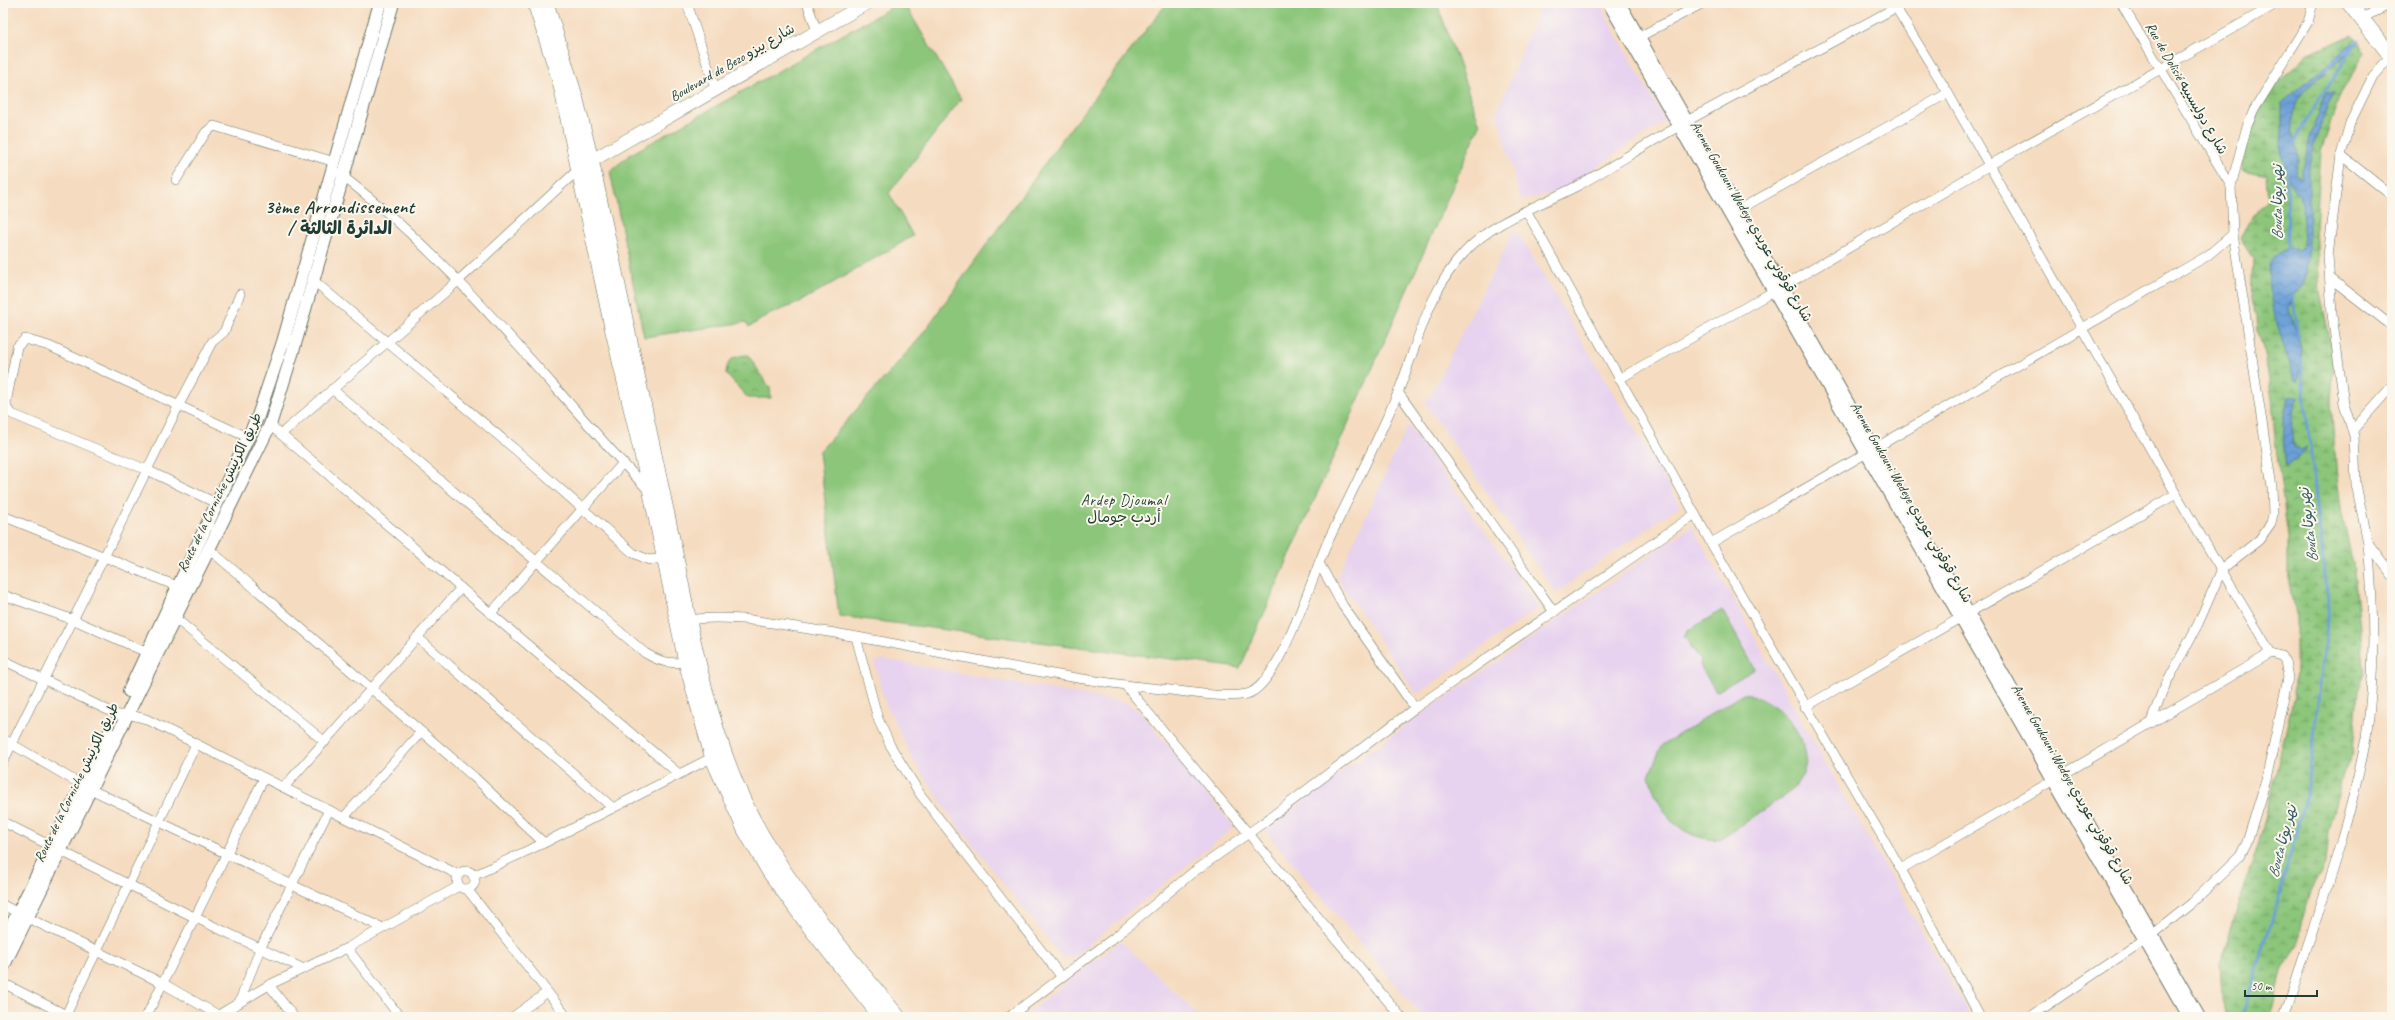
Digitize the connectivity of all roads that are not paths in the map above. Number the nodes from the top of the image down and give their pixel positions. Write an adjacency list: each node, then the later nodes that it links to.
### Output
1 (380, 3): 28 (street, Route de la Corniche طريق الكرنيش)
2 (393, 3): 30 (street, Route de la Corniche طريق الكرنيش)
3 (534, 3): 27 (main road)
4 (546, 3): 27 (main road)
5 (687, 3): 23 (street)
6 (807, 3): 19 (street)
7 (867, 3): 19 (main road, Boulevard de Bezo شارع بيزو)
8 (1609, 3): 25 (street, Avenue Goukouni Wedeye شارع قوقوني عويدي)
9 (1619, 3): 20 (street, Avenue Goukouni Wedeye شارع قوقوني عويدي)
10 (1703, 3): 20 (street)
11 (1904, 3): 17 (street)
12 (2122, 3): 22 (street, Rue de Dolisié شارع دوليسييه)
13 (2278, 3): 22 (street)
14 (2314, 3): 32 (street)
15 (2349, 3): 18 (main road)
16 (2392, 4): 18 (street)
17 (1894, 5): 24 (street); 25 (street)
18 (2365, 15): 21 (main road)
19 (817, 31): 23 (main road, Boulevard de Bezo شارع بيزو)
20 (1639, 37): 25 (street, Avenue Goukouni Wedeye شارع قوقوني عويدي)
21 (2389, 48): 26 (street)
22 (2160, 69): 29 (street); 32 (street, Rue de Dolisié شارع دوليسييه)
23 (716, 91): 27 (main road, Boulevard de Bezo شارع بيزو)
24 (1948, 93): 29 (street); 34 (street)
25 (1684, 124): 34 (street, Avenue Goukouni Wedeye شارع قوقوني عويدي); 35 (street); 40 (street, Avenue Goukouni Wedeye شارع قوقوني عويدي)
26 (2341, 155): 33 (street); 37 (street)
27 (586, 164): 38 (street); 42 (main road)
28 (334, 165): 30 (street); 31 (street); 54 (street, Route de la Corniche طريق الكرنيش)
29 (1988, 166): 40 (street); 44 (street)
30 (344, 177): 38 (street); 39 (street, Route de la Corniche طريق الكرنيش)
31 (176, 180)
32 (2231, 186): 36 (street)
33 (2392, 196)
34 (1738, 210): 40 (street, Avenue Goukouni Wedeye شارع قوقوني عويدي)
35 (1527, 212): 46 (street); 49 (street)
36 (2233, 234): 44 (street); 71 (street)
37 (2330, 278): 43 (street); 52 (street)
38 (459, 280): 45 (street); 56 (street)
39 (314, 281): 45 (street); 51 (street, Route de la Corniche طريق الكرنيش)
40 (1778, 289): 46 (street); 55 (street, Avenue Goukouni Wedeye شارع قوقوني عويدي)
41 (240, 294): 50 (street)
42 (619, 326): 58 (main road); 81 (main road)
43 (2392, 326)
44 (2083, 330): 55 (street); 59 (street)
45 (387, 342): 48 (street); 61 (street)
46 (1619, 379): 62 (street)
47 (2392, 386): 52 (street)
48 (332, 390): 53 (street); 69 (street)
49 (1398, 392): 70 (street); 76 (street)
50 (179, 405): 54 (street); 57 (street); 57 (street)
51 (270, 425): 53 (street); 66 (street, Route de la Corniche طريق الكرنيش)
52 (2353, 430): 65 (street)
53 (281, 434): 74 (street)
54 (249, 438): 60 (street, Route de la Corniche طريق الكرنيش)
55 (1871, 452): 64 (street); 78 (street, Avenue Goukouni Wedeye شارع قوقوني عويدي)
56 (623, 463): 58 (street); 61 (street)
57 (147, 470): 60 (street); 67 (street)
58 (651, 493): 68 (main road)
59 (2176, 494): 71 (street); 78 (street)
60 (218, 504): 73 (street, Route de la Corniche طريق الكرنيش)
61 (583, 508): 68 (street); 69 (street)
62 (1695, 514): 64 (street); 76 (street)
63 (3, 516): 67 (street)
64 (1711, 543): 91 (street)
65 (2368, 543): 72 (street); 155 (street)
66 (209, 549): 79 (street, Route de la Corniche طريق الكرنيش); 90 (street)
67 (104, 556): 73 (street); 80 (street)
68 (664, 558): 81 (main road)
69 (536, 562): 77 (street); 87 (street)
70 (1319, 564): 89 (street); 92 (street)
71 (2222, 569): 85 (street); 94 (street)
72 (2392, 575)
73 (179, 587): 84 (street, Route de la Corniche طريق الكرنيش)
74 (461, 588): 77 (street); 82 (street)
75 (3, 596): 80 (street)
76 (1554, 612): 92 (street)
77 (491, 613): 102 (street)
78 (1965, 616): 91 (street); 104 (street, Avenue Goukouni Wedeye شارع قوقوني عويدي)
79 (175, 618): 93 (street, Route de la Corniche طريق الكرنيش); 97 (street)
80 (74, 620): 84 (street); 88 (street)
81 (684, 621): 83 (street); 87 (main road); 100 (main road)
82 (417, 637): 90 (street); 107 (street)
83 (856, 637): 89 (street); 134 (street)
84 (148, 653): 93 (street, Route de la Corniche طريق الكرنيش)
85 (2271, 653): 94 (street); 127 (street)
86 (3, 660): 88 (street)
87 (686, 662): 100 (main road)
88 (44, 680): 93 (street); 98 (street)
89 (1126, 686): 112 (street)
90 (371, 690): 95 (street); 97 (street)
91 (1805, 706): 117 (street)
92 (1415, 708): 112 (street)
93 (122, 715): 99 (street); 105 (street, Route de la Corniche طريق الكرنيش)
94 (2151, 722): 104 (street)
95 (420, 733): 109 (street); 113 (street)
96 (3, 739): 98 (street)
97 (325, 742): 106 (street)
98 (12, 744): 101 (street); 105 (street)
99 (196, 744): 103 (street); 110 (street)
100 (718, 754): 102 (street); 116 (main road)
101 (3, 762)
102 (679, 774): 107 (street)
103 (264, 778): 106 (street); 115 (street)
104 (2058, 778): 117 (street); 127 (street, Avenue Goukouni Wedeye شارع قوقوني عويدي)
105 (86, 786): 110 (street); 114 (street, Route de la Corniche طريق الكرنيش)
106 (284, 787): 108 (street)
107 (613, 808): 113 (street)
108 (329, 810): 109 (street); 120 (street)
109 (344, 817): 118 (street)
110 (160, 821): 115 (street); 121 (street)
111 (3, 822): 114 (street)
112 (1249, 831): 134 (street); 150 (street)
113 (544, 843): 119 (street)
114 (55, 848): 121 (street); 124 (street, Route de la Corniche طريق الكرنيش)
115 (227, 853): 120 (street); 125 (street)
116 (775, 867): 147 (main road); 148 (main road)
117 (1901, 870): 151 (street)
118 (459, 875): 119 (street); 122 (street)
119 (473, 876): 122 (street)
120 (292, 884): 126 (street); 130 (street)
121 (130, 886): 125 (street); 131 (street)
122 (463, 887): 126 (street); 138 (street)
123 (3, 905): 124 (street)
124 (22, 915): 128 (street, Route de la Corniche طريق الكرنيش); 131 (street); 132 (street, Route de la Corniche طريق الكرنيش)
125 (194, 917): 130 (street); 136 (street)
126 (383, 928): 129 (street)
127 (2149, 937): 152 (street); 153 (street, Avenue Goukouni Wedeye شارع قوقوني عويدي); 154 (street, Avenue Goukouni Wedeye شارع قوقوني عويدي)
128 (3, 942)
129 (347, 948): 133 (street); 144 (street)
130 (260, 949): 133 (street); 139 (street)
131 (95, 952): 136 (street); 140 (street)
132 (3, 967)
133 (304, 969): 137 (street)
134 (1061, 976): 149 (street)
135 (3, 983): 140 (street)
136 (162, 983): 141 (street); 142 (street)
137 (269, 985): 139 (street); 143 (street)
138 (546, 993): 145 (street); 146 (street)
139 (239, 1003): 141 (street)
140 (67, 1016)
141 (216, 1016)
142 (146, 1017)
143 (294, 1017)
144 (400, 1017)
145 (513, 1017)
146 (567, 1017)
147 (882, 1017)
148 (898, 1017)
149 (1009, 1017)
150 (1401, 1017)
151 (1980, 1017)
152 (2030, 1017)
153 (2189, 1017)
154 (2199, 1017)
155 (2284, 1017)

